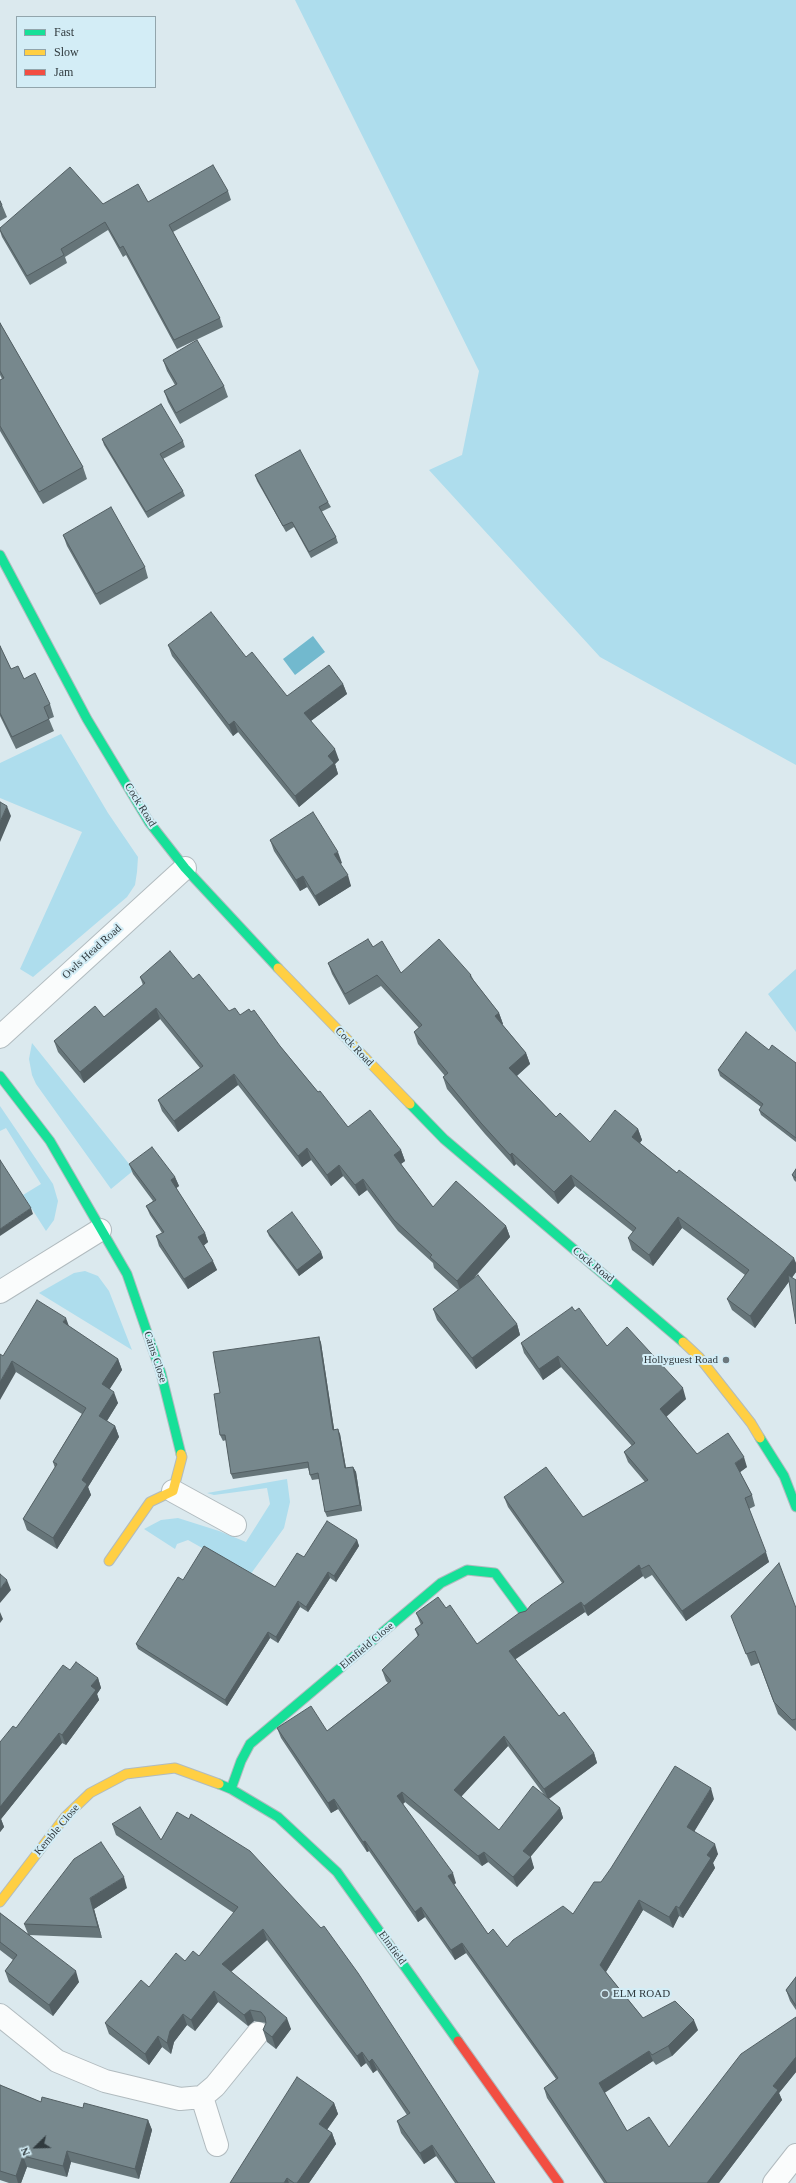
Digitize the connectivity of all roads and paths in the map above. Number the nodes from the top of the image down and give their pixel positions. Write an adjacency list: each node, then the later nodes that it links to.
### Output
1 (0, 555): 2 (street, Cock Road)
2 (185, 868): 3 (street, Owls Head Road); 7 (street, Cock Road)
3 (0, 1037)
4 (0, 1076): 5 (street, Cains Close)
5 (100, 1230): 6 (street); 8 (street, Cains Close)
6 (0, 1292)
7 (790, 1473): 9 (street, Cock Road)
8 (173, 1491): 10 (street); 11 (street)
9 (796, 1507)
10 (235, 1524)
11 (109, 1561)
12 (523, 1611): 14 (street, Elmfield Close)
13 (175, 1768): 14 (street, Elmfield); 15 (street, Kemble Close)
14 (231, 1789): 21 (street, Elmfield)
15 (0, 1902)
16 (0, 2015): 18 (street)
17 (258, 2033): 18 (street)
18 (202, 2097): 19 (street)
19 (217, 2145)
20 (796, 2155): 22 (street)
21 (560, 2183)
22 (774, 2183)

